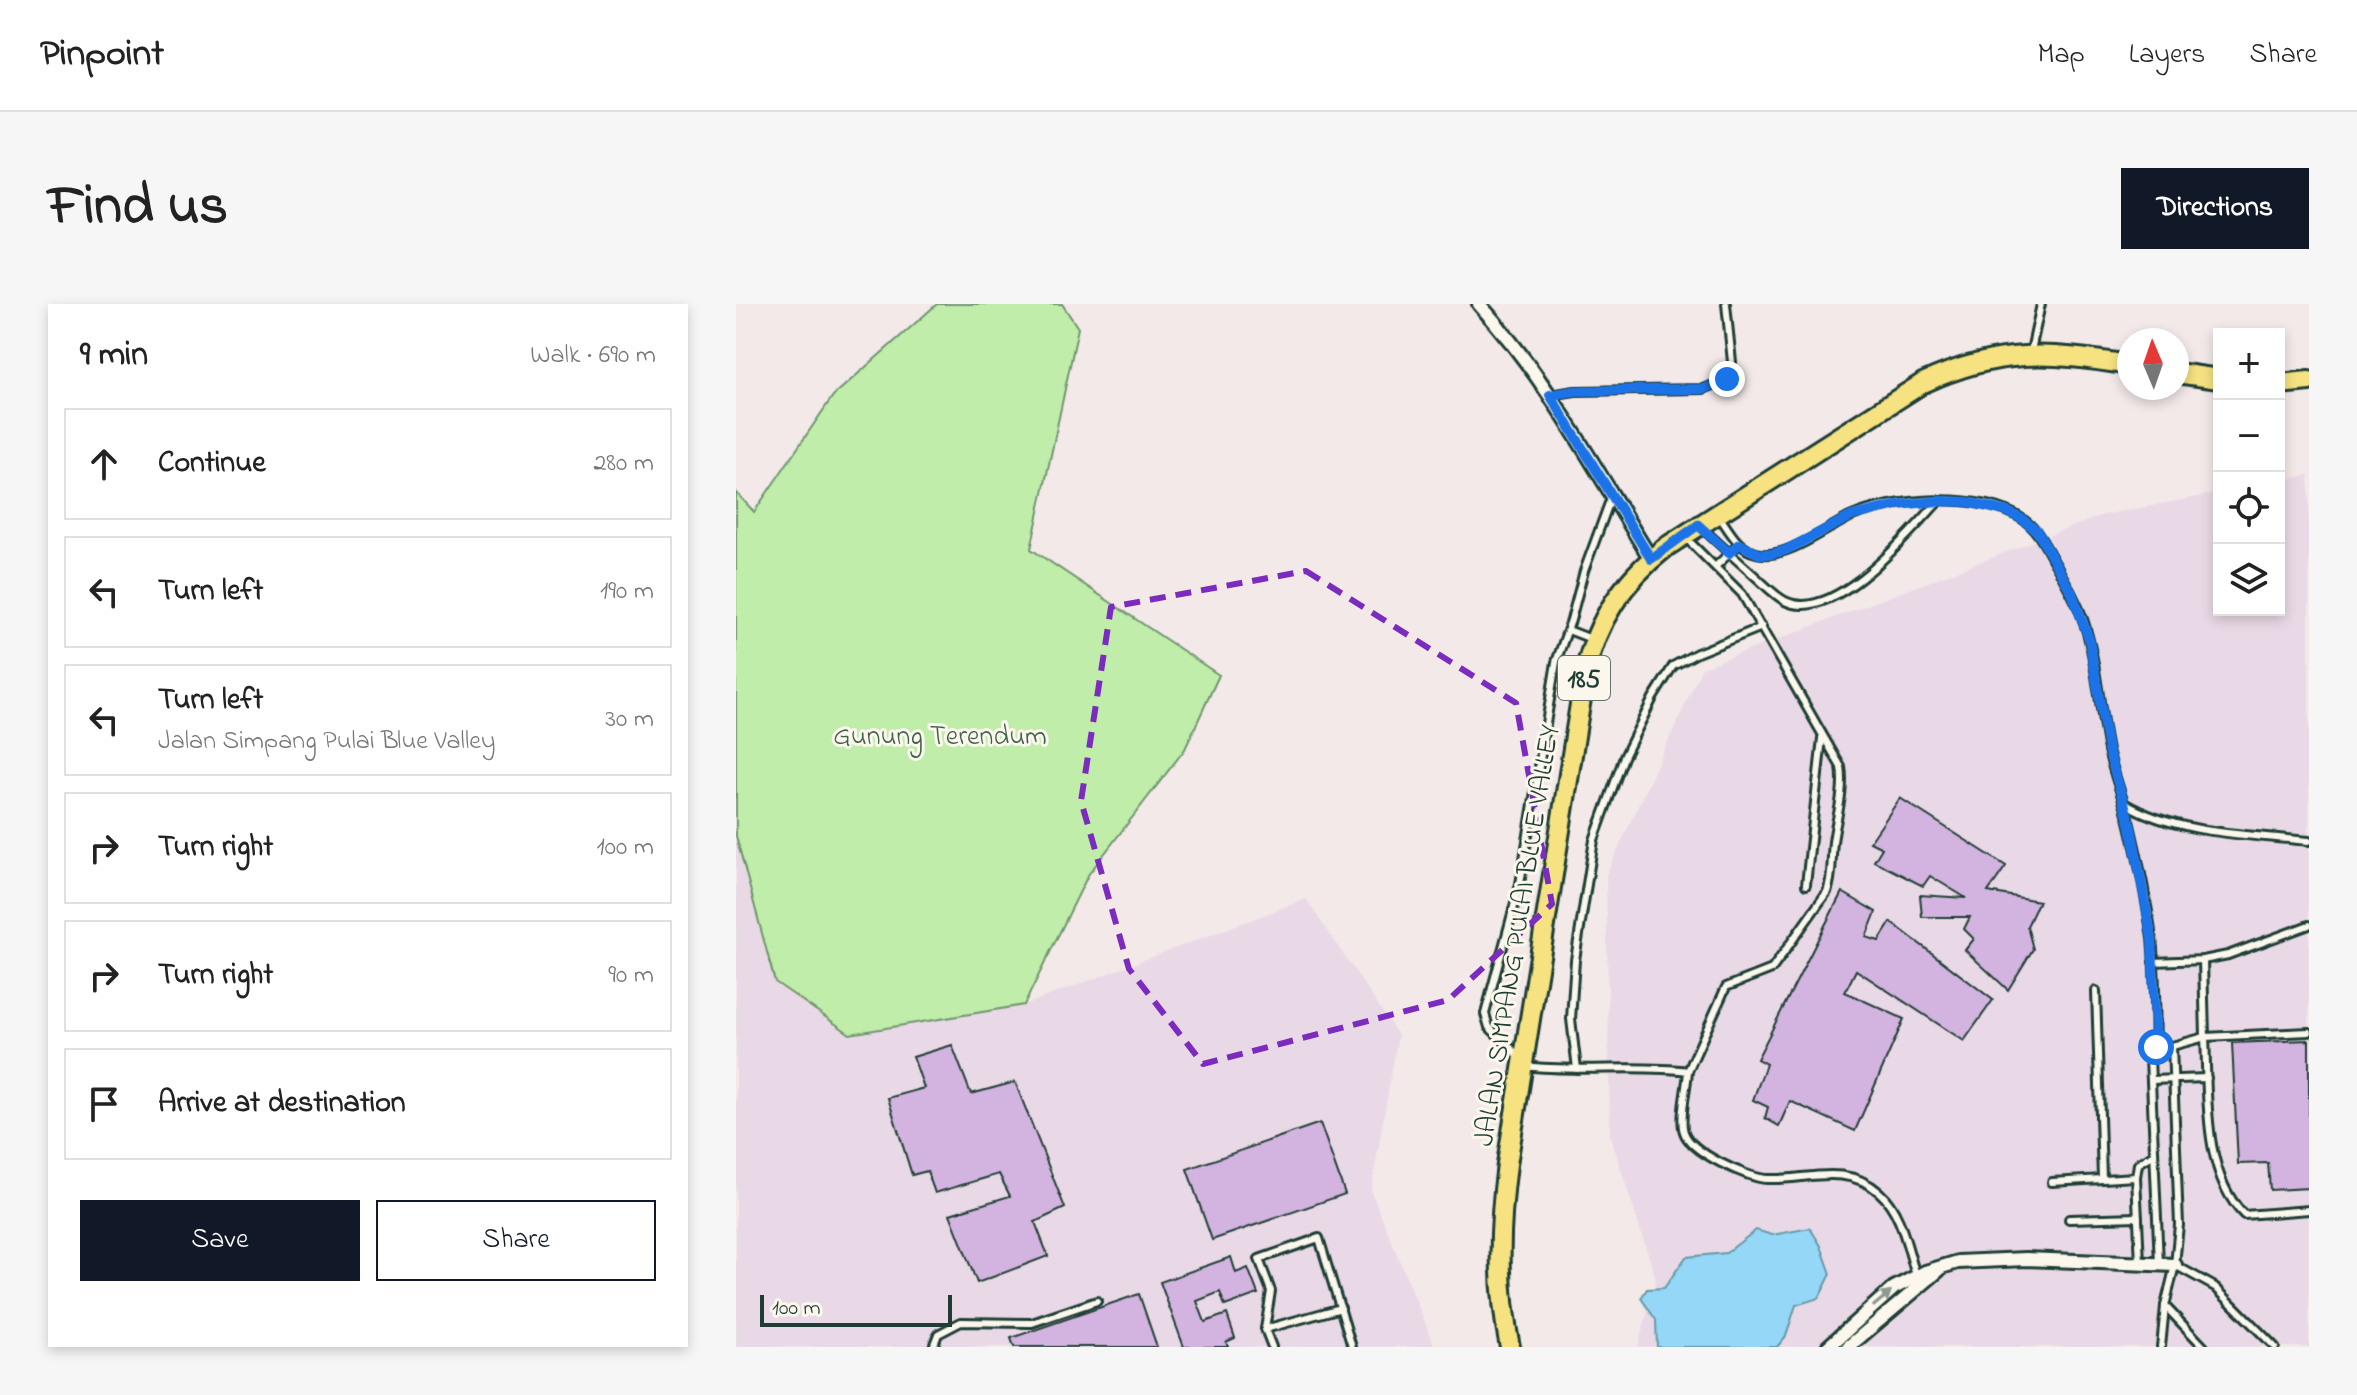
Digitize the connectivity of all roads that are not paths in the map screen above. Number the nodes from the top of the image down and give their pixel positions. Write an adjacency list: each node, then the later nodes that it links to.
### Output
1 (1479, 304): 10 (street)
2 (1726, 304): 10 (lane)
3 (2041, 304): 4 (lane)
4 (2030, 355): 5 (main road, JALAN SIMPANG PULAI BLUE VALLEY / 185); 13 (main road, JALAN SIMPANG PULAI BLUE VALLEY / 185)
5 (2117, 363)
6 (2189, 375): 7 (main road)
7 (2213, 378)
8 (2309, 381): 9 (main road)
9 (2285, 383)
10 (1550, 395): 11 (street)
11 (1612, 495): 17 (street); 20 (lane)
12 (1939, 501): 15 (lane); 16 (lane); 23 (lane)
13 (1717, 513): 14 (main road, JALAN SIMPANG PULAI BLUE VALLEY / 185); 15 (lane)
14 (1690, 530): 16 (lane); 17 (main road, JALAN SIMPANG PULAI BLUE VALLEY / 185); 18 (lane)
15 (1739, 544): 16 (lane)
16 (1729, 553): 18 (lane)
17 (1651, 559): 21 (main road, JALAN SIMPANG PULAI BLUE VALLEY / 185)
18 (1716, 566): 19 (lane)
19 (1762, 627): 22 (lane); 35 (lane)
20 (1568, 630): 21 (lane); 34 (lane)
21 (1594, 640): 34 (main road, JALAN SIMPANG PULAI BLUE VALLEY / 185)
22 (1822, 736): 25 (lane); 36 (lane)
23 (2124, 803): 24 (lane); 28 (lane)
24 (2309, 841)
25 (1806, 885)
26 (2309, 925): 27 (lane)
27 (2203, 960): 28 (lane); 31 (lane)
28 (2153, 962): 33 (lane)
29 (2096, 991): 42 (lane)
30 (2309, 1032): 31 (lane)
31 (2205, 1037): 32 (lane); 37 (lane)
32 (2172, 1046): 33 (lane); 38 (lane)
33 (2156, 1047): 39 (lane)
34 (1522, 1063): 35 (lane); 58 (main road, JALAN SIMPANG PULAI BLUE VALLEY / 185)
35 (1577, 1069): 36 (lane)
36 (1688, 1071): 50 (lane)
37 (2207, 1078): 38 (lane); 44 (lane)
38 (2174, 1079): 39 (lane); 49 (lane)
39 (2151, 1080): 40 (lane)
40 (2154, 1154): 41 (lane); 48 (lane)
41 (2136, 1177): 42 (lane); 45 (lane)
42 (2102, 1178): 43 (lane)
43 (2052, 1182)
44 (2309, 1210)
45 (2138, 1217): 46 (lane); 47 (lane)
46 (2069, 1219)
47 (2140, 1263): 48 (street); 50 (street)
48 (2159, 1264): 49 (street)
49 (2175, 1265): 52 (lane); 63 (lane)
50 (1918, 1281): 59 (street, one-way to 50); 60 (street)
51 (1097, 1301): 55 (lane)
52 (2165, 1306): 61 (lane); 62 (lane)
53 (1341, 1308): 54 (lane); 54 (lane); 57 (lane)
54 (1265, 1329): 56 (lane)
55 (933, 1347)
56 (1272, 1347)
57 (1352, 1347)
58 (1510, 1347)
59 (1828, 1347)
60 (1848, 1347)
61 (2161, 1347)
62 (2204, 1347)
63 (2275, 1347)

